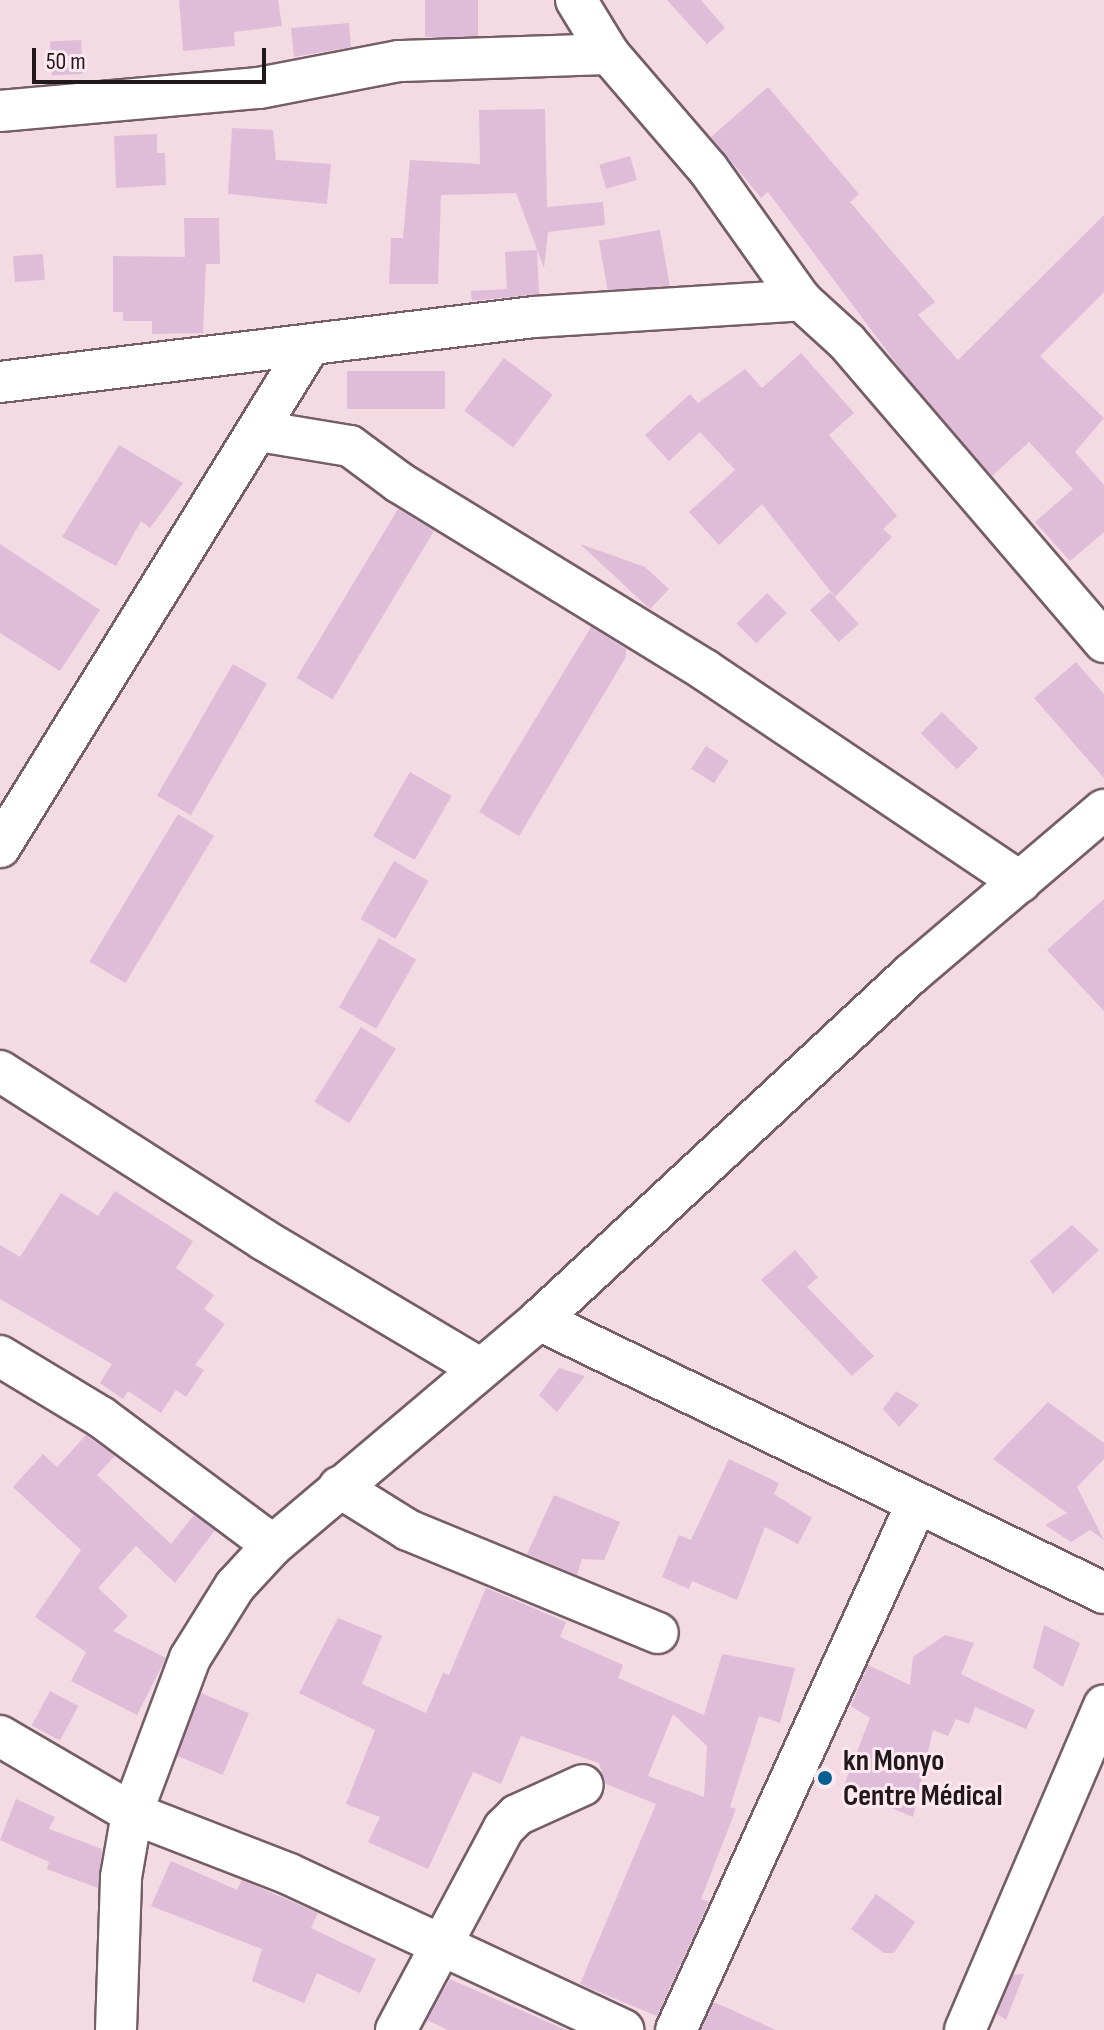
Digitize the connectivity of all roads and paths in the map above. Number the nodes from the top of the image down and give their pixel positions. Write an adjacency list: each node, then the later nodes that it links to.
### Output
1 (576, 0): 2 (street)
2 (609, 54): 3 (street); 4 (street)
3 (0, 111)
4 (801, 300): 5 (street); 8 (street)
5 (308, 348): 6 (street); 7 (street)
6 (0, 382)
7 (259, 431): 10 (street); 11 (street)
8 (1104, 642)
9 (1104, 810): 11 (street)
10 (0, 847)
11 (1020, 882): 13 (street)
12 (0, 1071): 15 (street)
13 (539, 1320): 15 (street); 17 (street)
14 (0, 1356): 18 (street)
15 (478, 1367): 16 (street)
16 (339, 1487): 18 (street); 20 (street)
17 (917, 1503): 19 (street); 29 (street)
18 (273, 1545): 24 (street)
19 (1104, 1593)
20 (658, 1633)
21 (1104, 1706): 30 (street)
22 (0, 1736): 24 (street)
23 (583, 1785): 25 (street)
24 (132, 1813): 25 (street); 26 (street)
25 (443, 1944): 27 (street); 28 (street)
26 (116, 2030)
27 (396, 2030)
28 (623, 2030)
29 (676, 2030)
30 (965, 2030)

